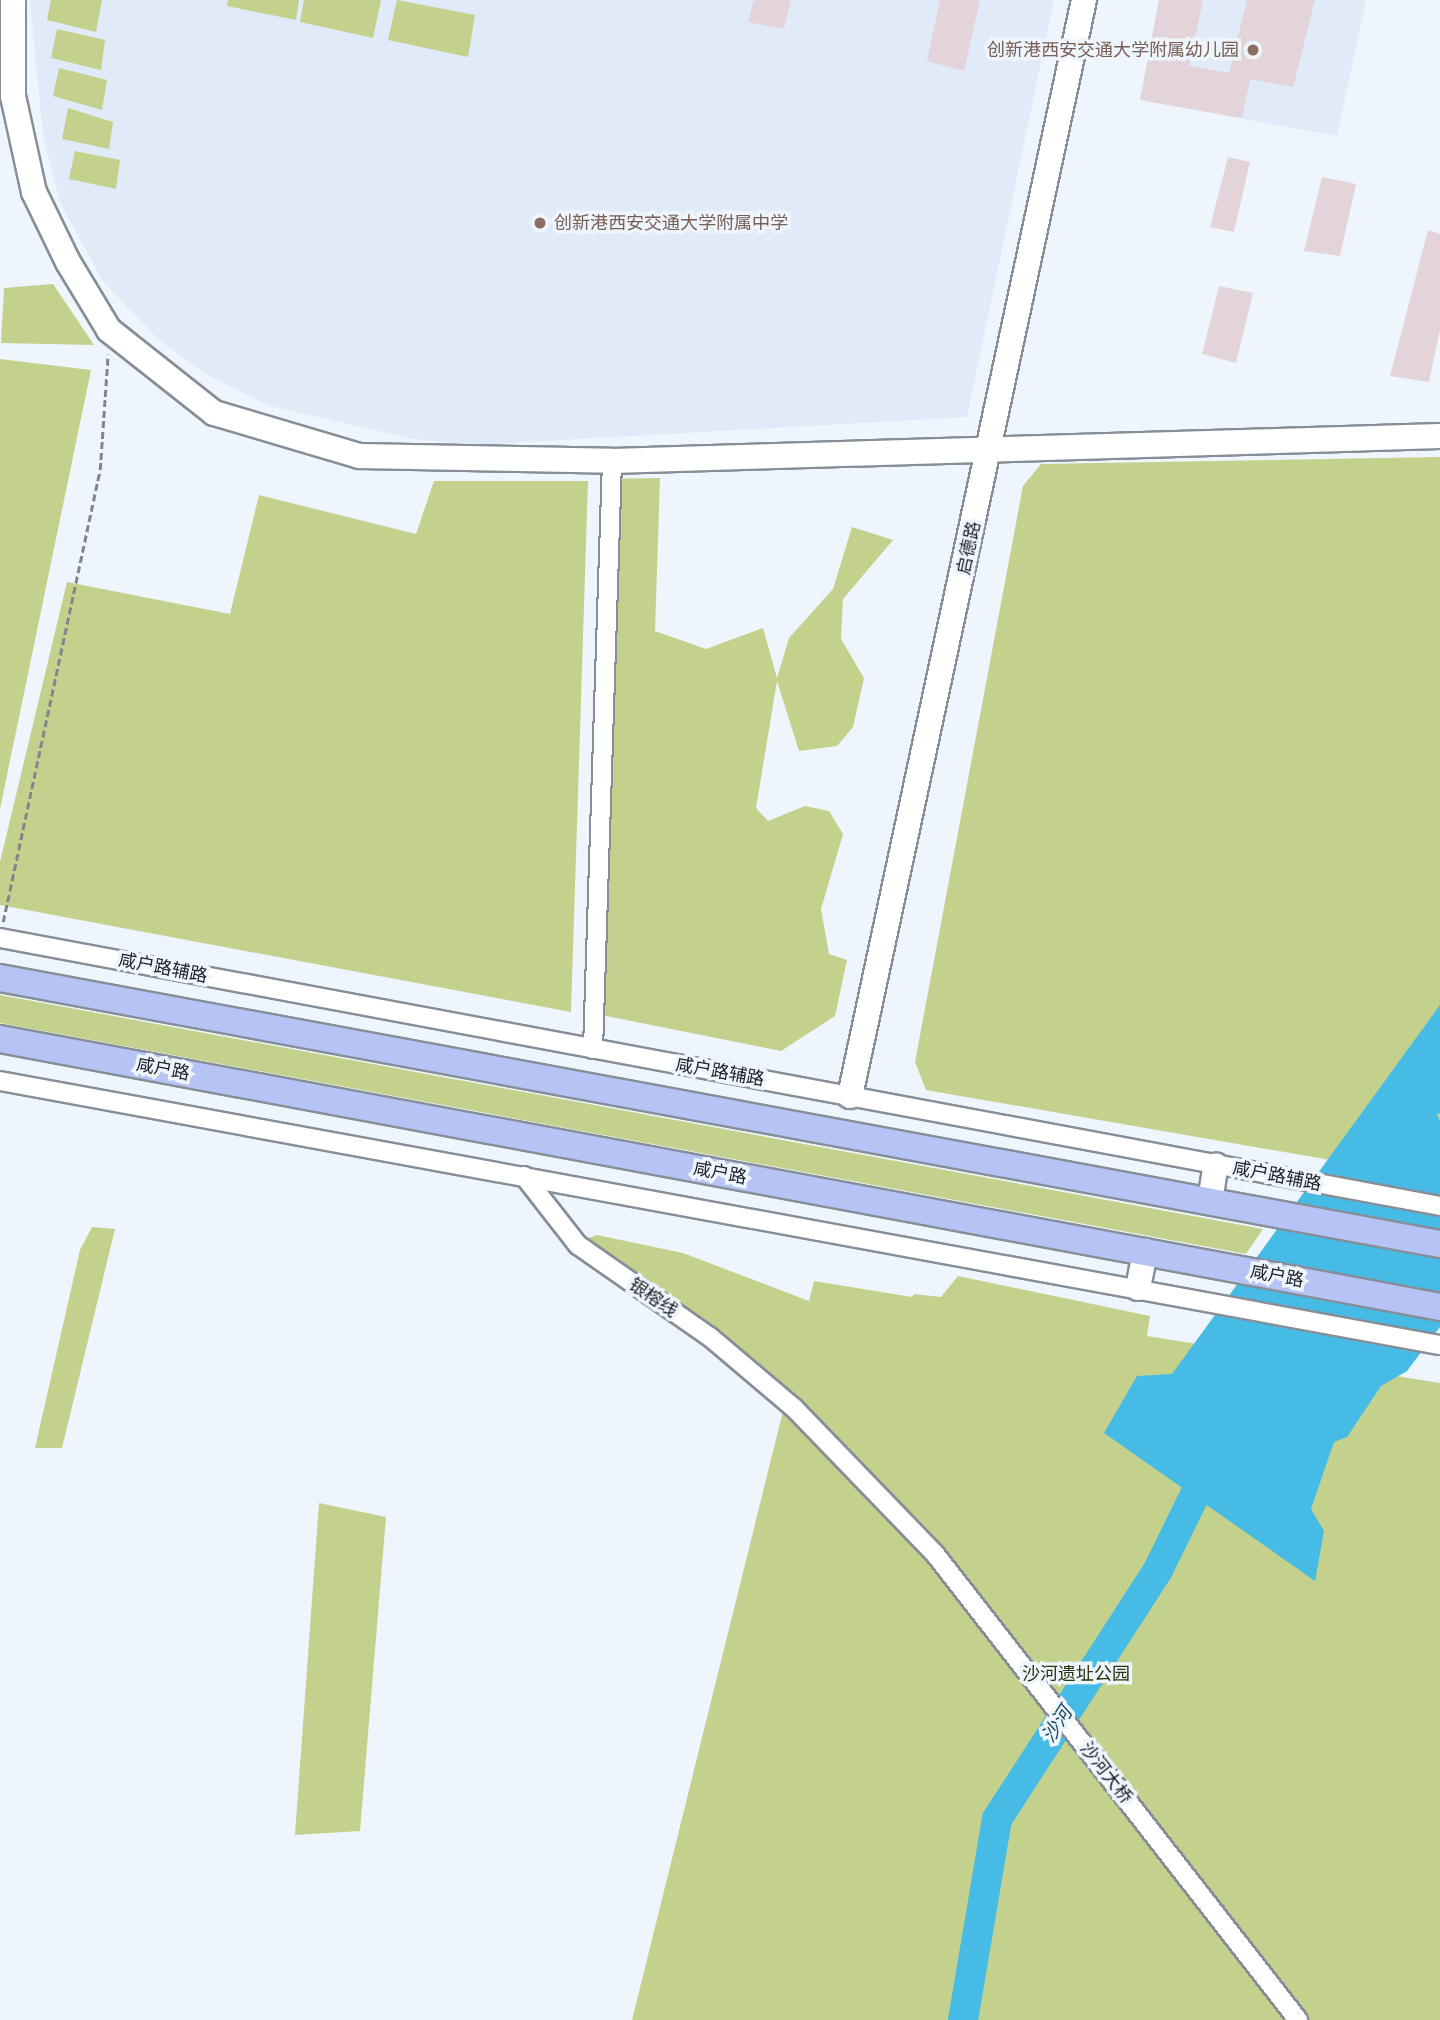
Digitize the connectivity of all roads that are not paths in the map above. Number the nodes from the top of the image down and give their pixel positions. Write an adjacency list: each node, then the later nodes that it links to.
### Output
1 (13, 0): 5 (street)
2 (1084, 0): 4 (street, 启德路)
3 (1440, 436): 4 (street)
4 (990, 450): 5 (street); 11 (street, 启德路)
5 (612, 461): 9 (street)
6 (1, 931): 9 (street, 咸户路辅路)
7 (0, 978): 14 (main road)
8 (0, 1039): 17 (main road, 咸户路)
9 (593, 1049): 11 (street, 咸户路辅路)
10 (0, 1081): 13 (street)
11 (850, 1096): 12 (street, 咸户路辅路)
12 (1216, 1165): 14 (street); 15 (street, 咸户路辅路)
13 (524, 1177): 18 (street); 21 (street, 银榕线)
14 (1210, 1200): 16 (main road)
15 (1440, 1206)
16 (1440, 1244)
17 (1145, 1251): 18 (street); 19 (main road, 咸户路)
18 (1138, 1288): 20 (street)
19 (1440, 1307)
20 (1440, 1345)
21 (794, 1408): 22 (street, 沙河大桥)
22 (1298, 2020)

